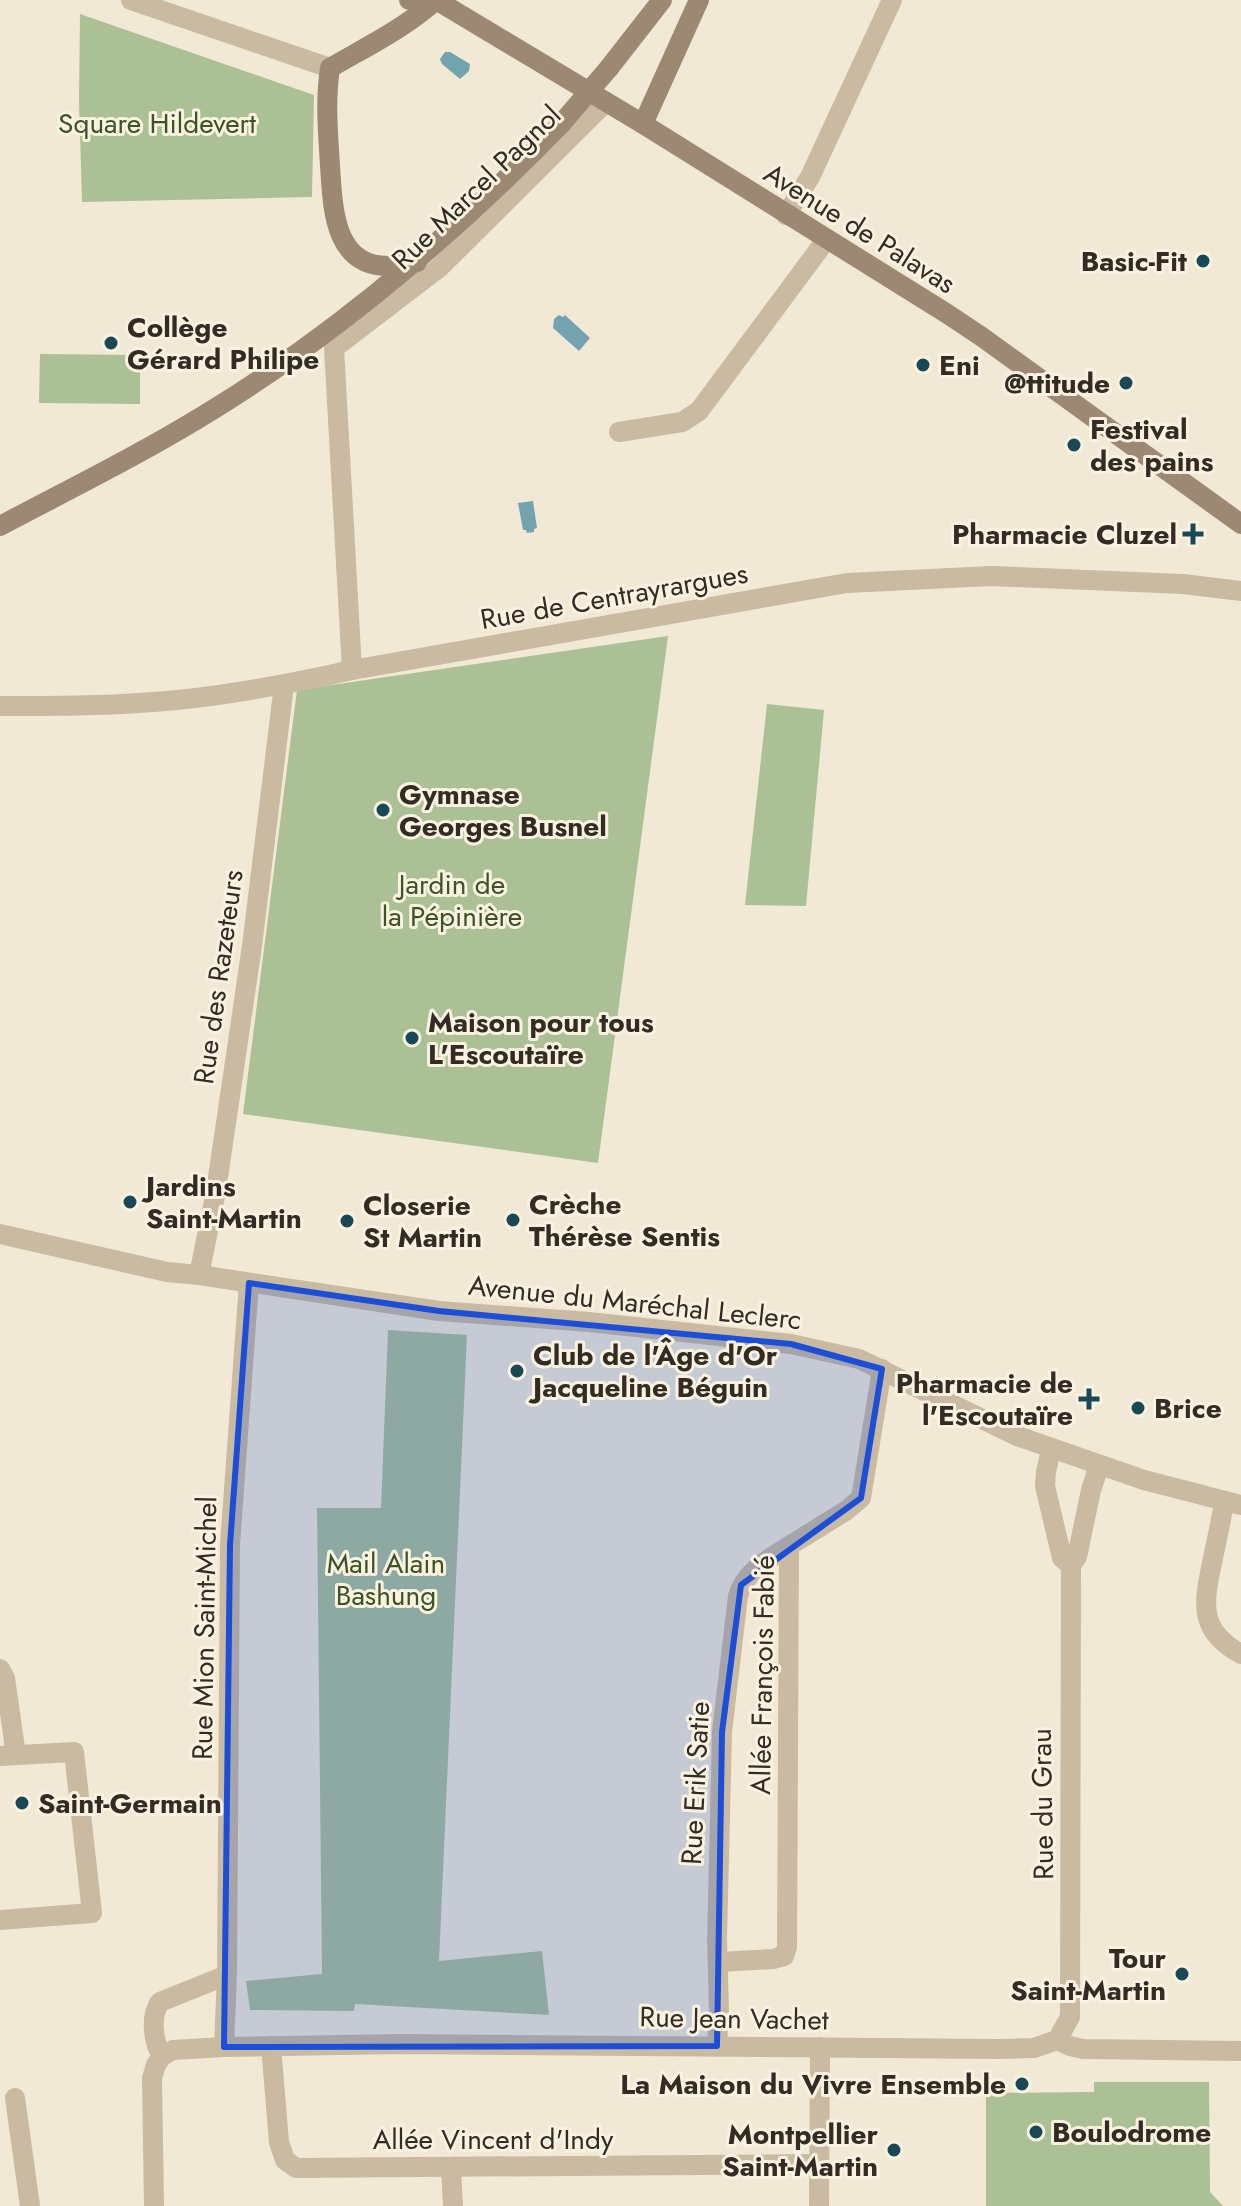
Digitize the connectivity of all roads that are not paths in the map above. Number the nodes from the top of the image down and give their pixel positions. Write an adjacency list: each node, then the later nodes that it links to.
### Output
1 (131, 0): 7 (street)
2 (409, 0): 3 (street)
3 (436, 0): 7 (street); 8 (street, Avenue de Palavas)
4 (662, 0): 12 (street, bridge)
5 (699, 0): 9 (street)
6 (892, 0): 10 (street)
7 (330, 68): 12 (street)
8 (606, 102): 9 (street, Avenue de Palavas); 17 (street, Rue Marcel Pagnol)
9 (643, 124): 10 (street, Avenue de Palavas)
10 (786, 215): 11 (street, Avenue de Palavas)
11 (826, 240): 13 (street); 14 (street, Avenue de Palavas)
12 (417, 262): 15 (street)
13 (619, 432)
14 (1241, 524)
15 (0, 526)
16 (1241, 591): 17 (street, Rue de Centrayrargues)
17 (352, 670): 18 (street, Rue de Centrayrargues)
18 (284, 685): 19 (street, Rue de Centrayrargues); 21 (street, Rue des Razeteurs)
19 (0, 706)
20 (0, 1234): 21 (street, Avenue du Maréchal Leclerc)
21 (199, 1275): 22 (street, Avenue du Maréchal Leclerc)
22 (249, 1283): 23 (street, Avenue du Maréchal Leclerc); 34 (street, Rue Mion Saint-Michel)
23 (882, 1369): 24 (street, Avenue du Maréchal Leclerc); 27 (street, Allée François Fabié)
24 (1051, 1449): 25 (street, Avenue du Maréchal Leclerc); 28 (street, Rue du Grau)
25 (1099, 1466): 26 (street, Avenue du Maréchal Leclerc); 28 (street, Rue du Grau)
26 (1233, 1503): 29 (street)
27 (789, 1546): 33 (street, Rue Erik Satie); 33 (street, Allée François Fabié)
28 (1071, 1565): 35 (street, Rue du Grau)
29 (1241, 1654)
30 (0, 1669): 31 (street)
31 (8, 1756): 32 (street)
32 (0, 1920)
33 (719, 1962): 37 (street, Rue Erik Satie)
34 (227, 1975): 38 (street, Rue Mion Saint-Michel); 41 (street)
35 (1057, 2040): 39 (street, Rue Jean Vachet); 40 (street, Rue Jean Vachet)
36 (271, 2046): 37 (street, Rue Jean Vachet); 38 (street, Rue Jean Vachet); 44 (street, Allée Vincent d'Indy)
37 (717, 2046): 39 (street, Rue Jean Vachet)
38 (224, 2047): 41 (street)
39 (820, 2047): 43 (street)
40 (1241, 2051)
41 (162, 2056): 46 (street)
42 (15, 2098): 45 (street)
43 (819, 2164): 44 (street, Allée Vincent d'Indy); 48 (street)
44 (451, 2168): 47 (street)
45 (30, 2206)
46 (154, 2206)
47 (453, 2206)
48 (819, 2206)

